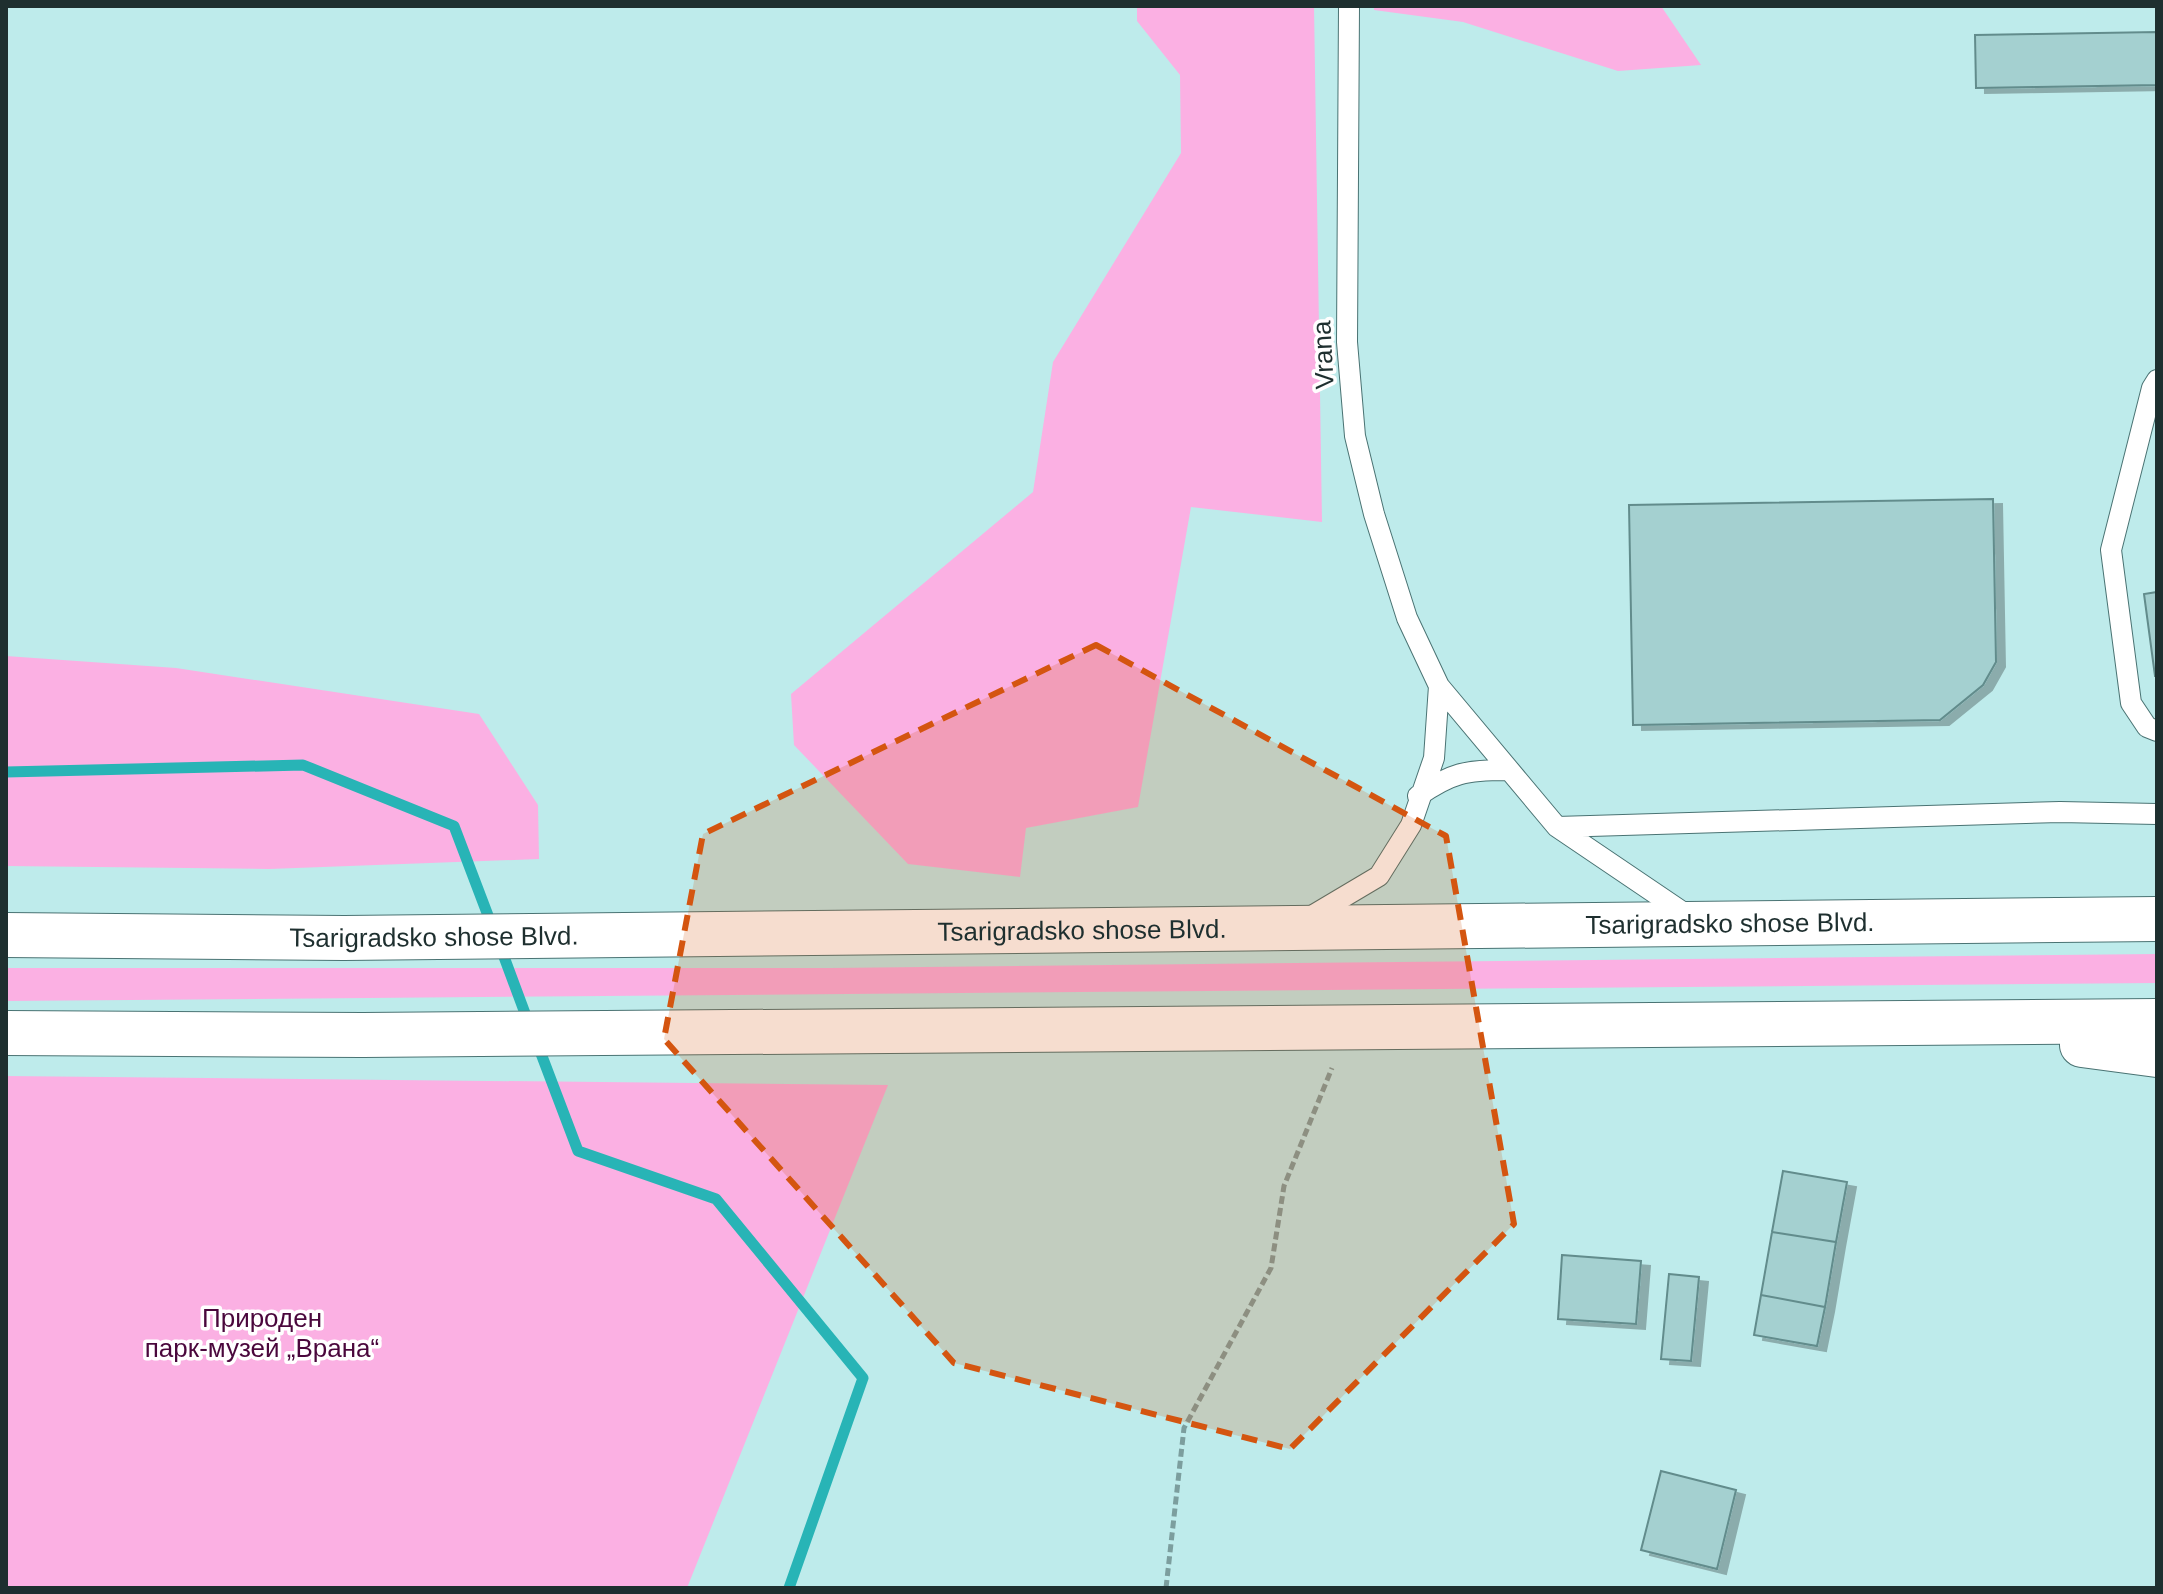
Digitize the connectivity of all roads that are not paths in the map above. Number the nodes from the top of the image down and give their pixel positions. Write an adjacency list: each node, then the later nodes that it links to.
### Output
1 (1349, 6): 3 (lane, Vrana)
2 (2157, 380): 4 (lane)
3 (1439, 686): 5 (lane, Vrana); 6 (lane, Vrana)
4 (2157, 731)
5 (1506, 770): 6 (lane); 8 (lane, Vrana)
6 (1418, 796): 11 (lane, Vrana)
7 (2157, 814): 8 (lane)
8 (1557, 827): 10 (lane, Vrana)
9 (2157, 919): 10 (highway, Tsarigradsko shose Blvd.)
10 (1697, 922): 11 (highway, Tsarigradsko shose Blvd.)
11 (1288, 928): 12 (highway, Tsarigradsko shose Blvd.)
12 (6, 935)
13 (2157, 1021): 14 (highway)
14 (1921, 1024): 15 (highway); 16 (highway)
15 (6, 1033)
16 (2157, 1055)

